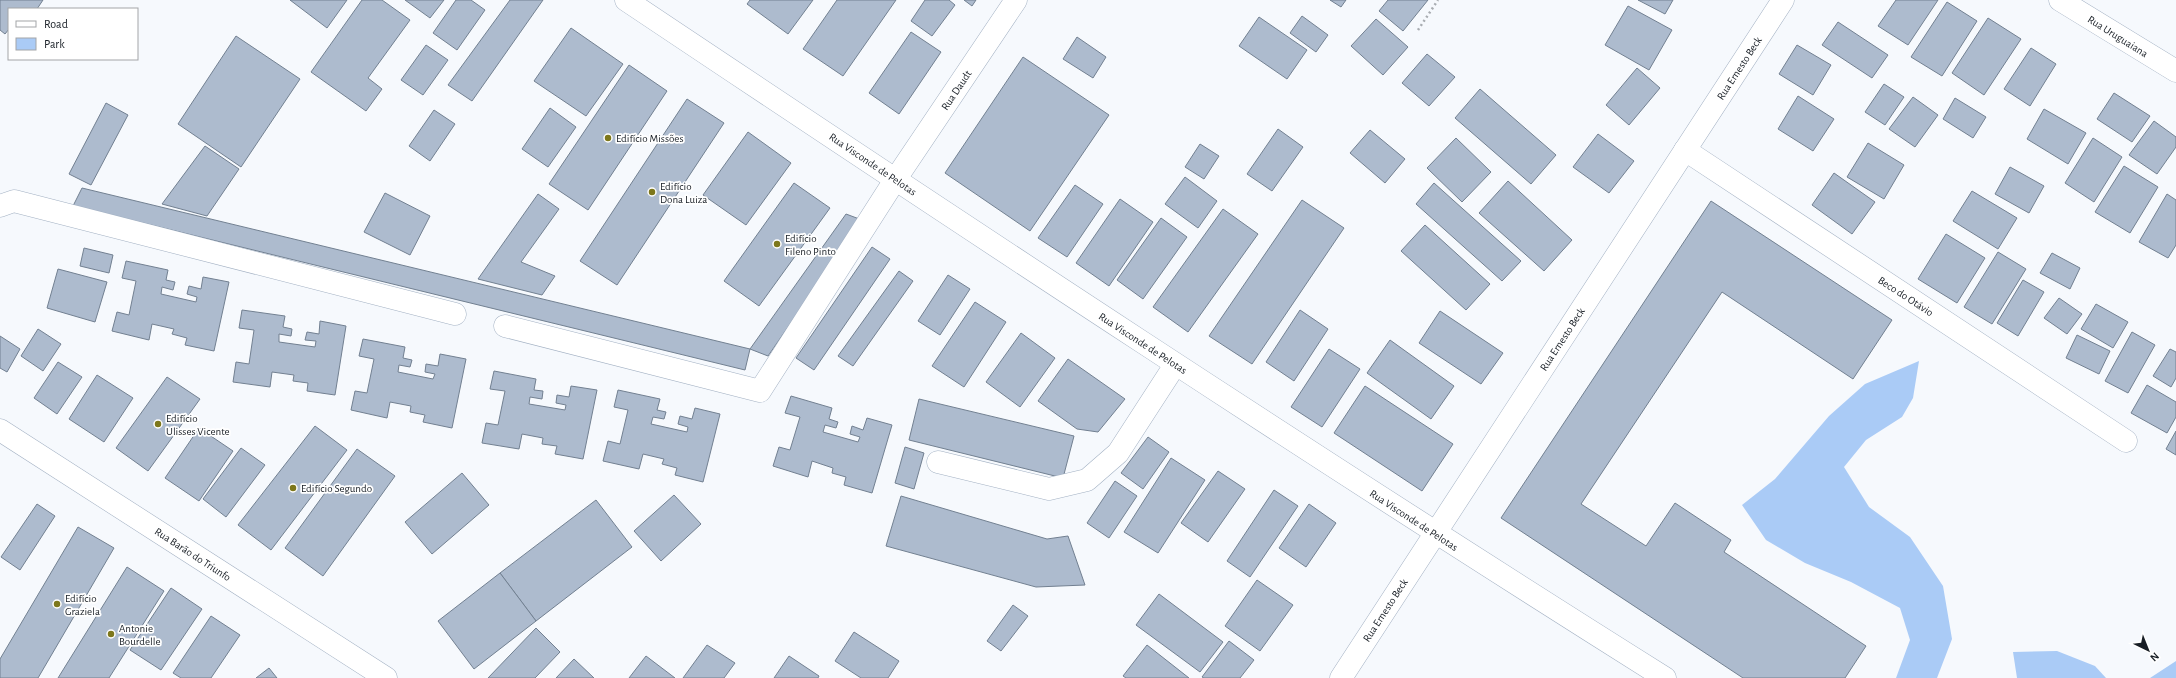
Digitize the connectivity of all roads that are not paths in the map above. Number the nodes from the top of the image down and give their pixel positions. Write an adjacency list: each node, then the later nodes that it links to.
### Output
1 (626, 0): 7 (street, Rua Visconde de Pelotas)
2 (1016, 0): 7 (street, Rua Daudt)
3 (1783, 0): 6 (street, Rua Ernesto Beck)
4 (2060, 0): 5 (street, Rua Uruguaiana)
5 (2176, 71)
6 (1685, 150): 13 (street, Beco do Otávio); 15 (street, Rua Ernesto Beck)
7 (895, 180): 10 (street, Rua Daudt); 11 (street, Rua Visconde de Pelotas)
8 (0, 206): 9 (street)
9 (455, 314)
10 (505, 326)
11 (1176, 365): 14 (street); 15 (street, Rua Visconde de Pelotas)
12 (0, 430): 16 (street, Rua Barão do Triunfo)
13 (2126, 441)
14 (938, 462)
15 (1435, 534): 17 (street, Rua Ernesto Beck); 18 (street, Rua Visconde de Pelotas)
16 (386, 678)
17 (1341, 678)
18 (1665, 678)

